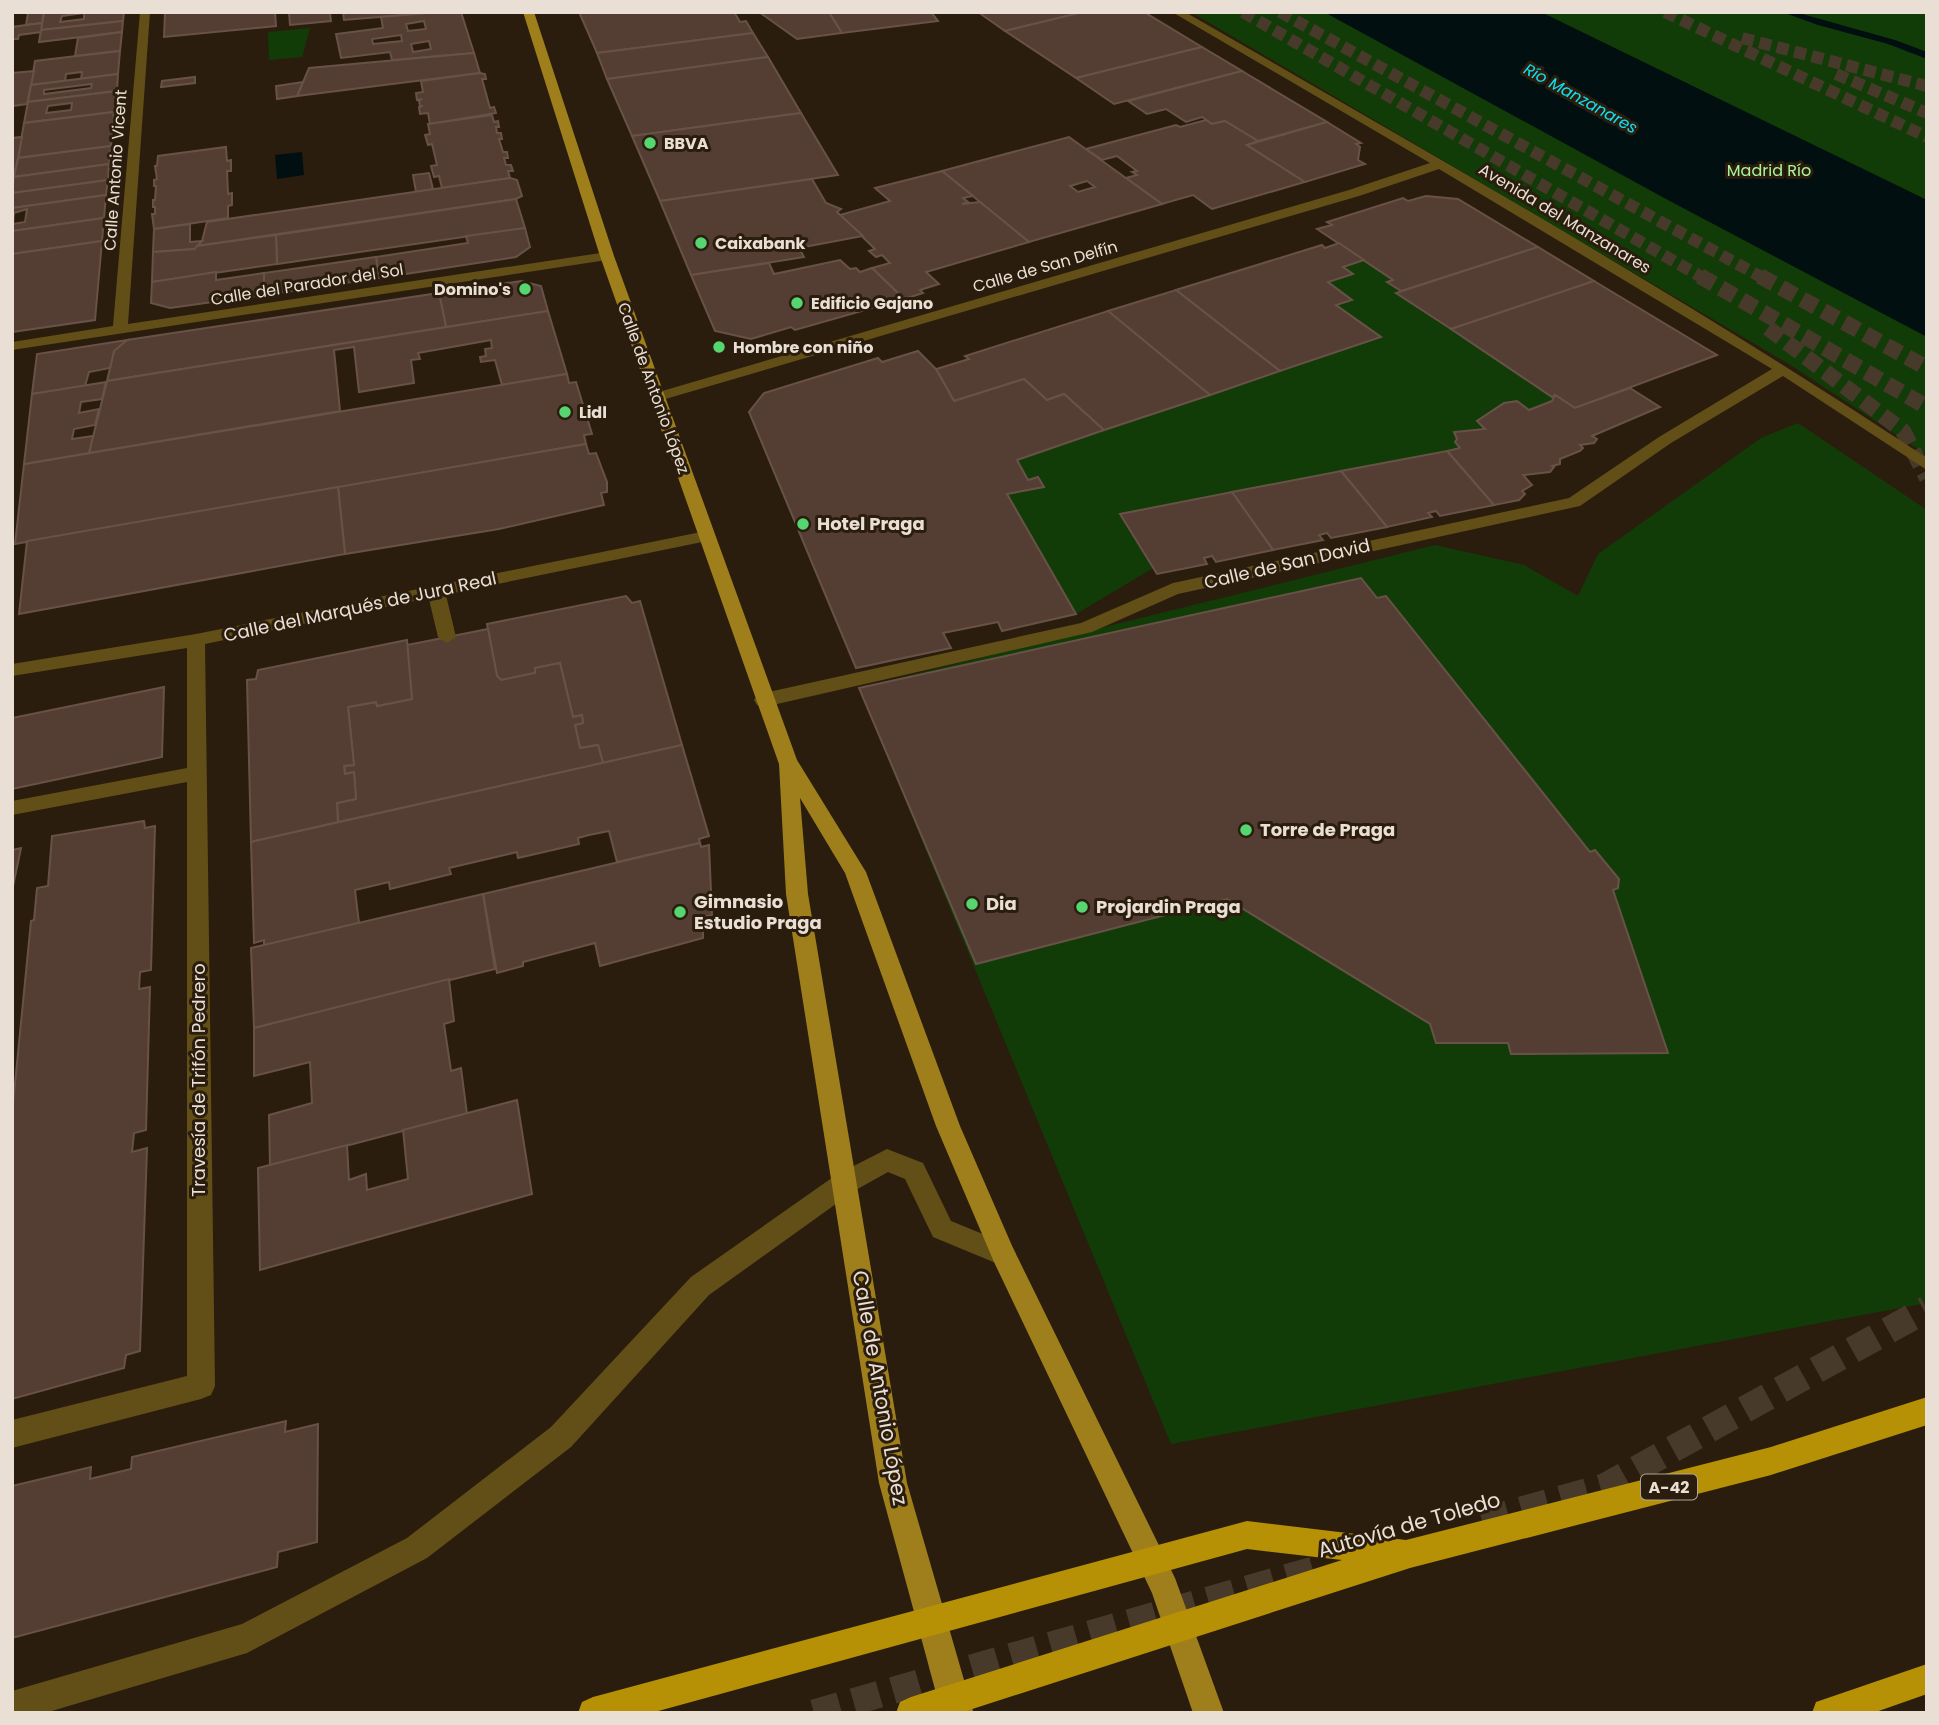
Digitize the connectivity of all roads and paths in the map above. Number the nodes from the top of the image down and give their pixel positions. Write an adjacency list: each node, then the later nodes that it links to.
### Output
1 (145, 12): 6 (street, Calle Antonio Vicent)
2 (528, 12): 5 (main road, Calle de Antonio López)
3 (1177, 12): 4 (street, Avenida del Manzanares)
4 (1441, 164): 9 (street, Avenida del Manzanares); 10 (street, Calle de San Delfín)
5 (607, 256): 6 (street, Calle del Parador del Sol); 10 (main road, Calle de Antonio López)
6 (120, 330): 7 (street, Calle del Parador del Sol)
7 (14, 346): 8 (street)
8 (12, 364)
9 (1783, 369): 11 (street, Avenida del Manzanares); 17 (street, Calle de San David)
10 (657, 397): 12 (main road, Calle de Antonio López)
11 (1927, 465)
12 (706, 536): 13 (street, Calle del Marqués de Jura Real); 17 (main road, Calle de Antonio López)
13 (436, 592): 14 (street); 15 (street, Calle del Marqués de Jura Real)
14 (447, 637)
15 (196, 640): 16 (street, Calle del Marqués de Jura Real); 19 (street, Travesía de Trifón Pedrero)
16 (12, 670)
17 (764, 700): 18 (main road, Calle de Antonio López)
18 (787, 761): 21 (main road, Calle de Antonio López); 22 (main road, Calle de Antonio López)
19 (197, 774): 20 (street); 24 (street, Travesía de Trifón Pedrero)
20 (12, 808)
21 (845, 1183): 22 (street); 27 (street); 30 (main road, Calle de Antonio López)
22 (1003, 1254): 31 (main road, Calle de Antonio López)
23 (1927, 1411): 25 (highway, Autovía de Toledo / A-42)
24 (12, 1434)
25 (1409, 1553): 28 (highway); 29 (highway, Autovía de Toledo / A-42)
26 (1927, 1679): 32 (highway)
27 (12, 1707)
28 (593, 1713)
29 (911, 1713)
30 (957, 1713)
31 (1209, 1713)
32 (1826, 1713)

